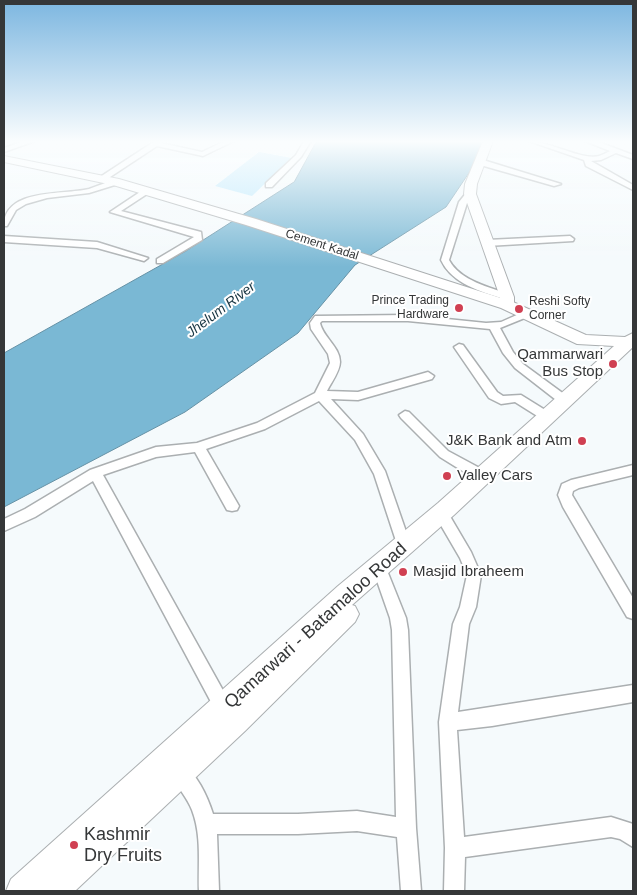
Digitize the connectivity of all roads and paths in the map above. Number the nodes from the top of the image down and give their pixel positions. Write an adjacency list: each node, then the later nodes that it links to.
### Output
1 (113, 183): 10 (street)
2 (117, 183): 8 (main road, Cement Kadal)
3 (271, 183): 7 (street)
4 (472, 183): 9 (street)
5 (553, 183): 6 (street)
6 (557, 184)
7 (269, 185)
8 (146, 192): 15 (street); 16 (main road, Cement Kadal)
9 (470, 194): 13 (street); 16 (street)
10 (4, 224)
11 (4, 239): 14 (street)
12 (570, 239): 13 (street)
13 (488, 243): 16 (street)
14 (144, 258)
15 (160, 261)
16 (507, 301): 17 (main road, Cement Kadal)
17 (525, 313): 18 (street); 20 (main road); 20 (main road)
18 (494, 326): 22 (street); 23 (street)
19 (459, 347): 23 (street)
20 (625, 352): 23 (main road, Qamarwari - Batamaloo Road); 30 (main road, Qamarwari - Batamaloo Road)
21 (428, 376): 22 (street)
22 (320, 395): 25 (street); 32 (street)
23 (555, 408): 28 (main road, Qamarwari - Batamaloo Road)
24 (405, 415): 28 (street)
25 (198, 447): 27 (street); 29 (street)
26 (633, 470): 34 (street)
27 (95, 473): 31 (street); 36 (street)
28 (482, 476): 32 (main road, Qamarwari - Batamaloo Road)
29 (232, 506)
30 (446, 522): 33 (main road, Qamarwari - Batamaloo Road); 37 (street)
31 (4, 525)
32 (404, 546): 36 (main road, Qamarwari - Batamaloo Road)
33 (383, 578): 38 (main road, Qamarwari - Batamaloo Road); 40 (street)
34 (633, 612)
35 (633, 693): 37 (street)
36 (224, 709): 43 (main road, Qamarwari - Batamaloo Road)
37 (448, 722): 42 (street)
38 (180, 773): 39 (street); 44 (main road, Qamarwari - Batamaloo Road)
39 (206, 824): 40 (street); 45 (street)
40 (406, 828): 46 (street)
41 (633, 837): 42 (street)
42 (455, 848): 47 (street)
43 (23, 891)
44 (51, 891)
45 (209, 891)
46 (411, 891)
47 (454, 891)

